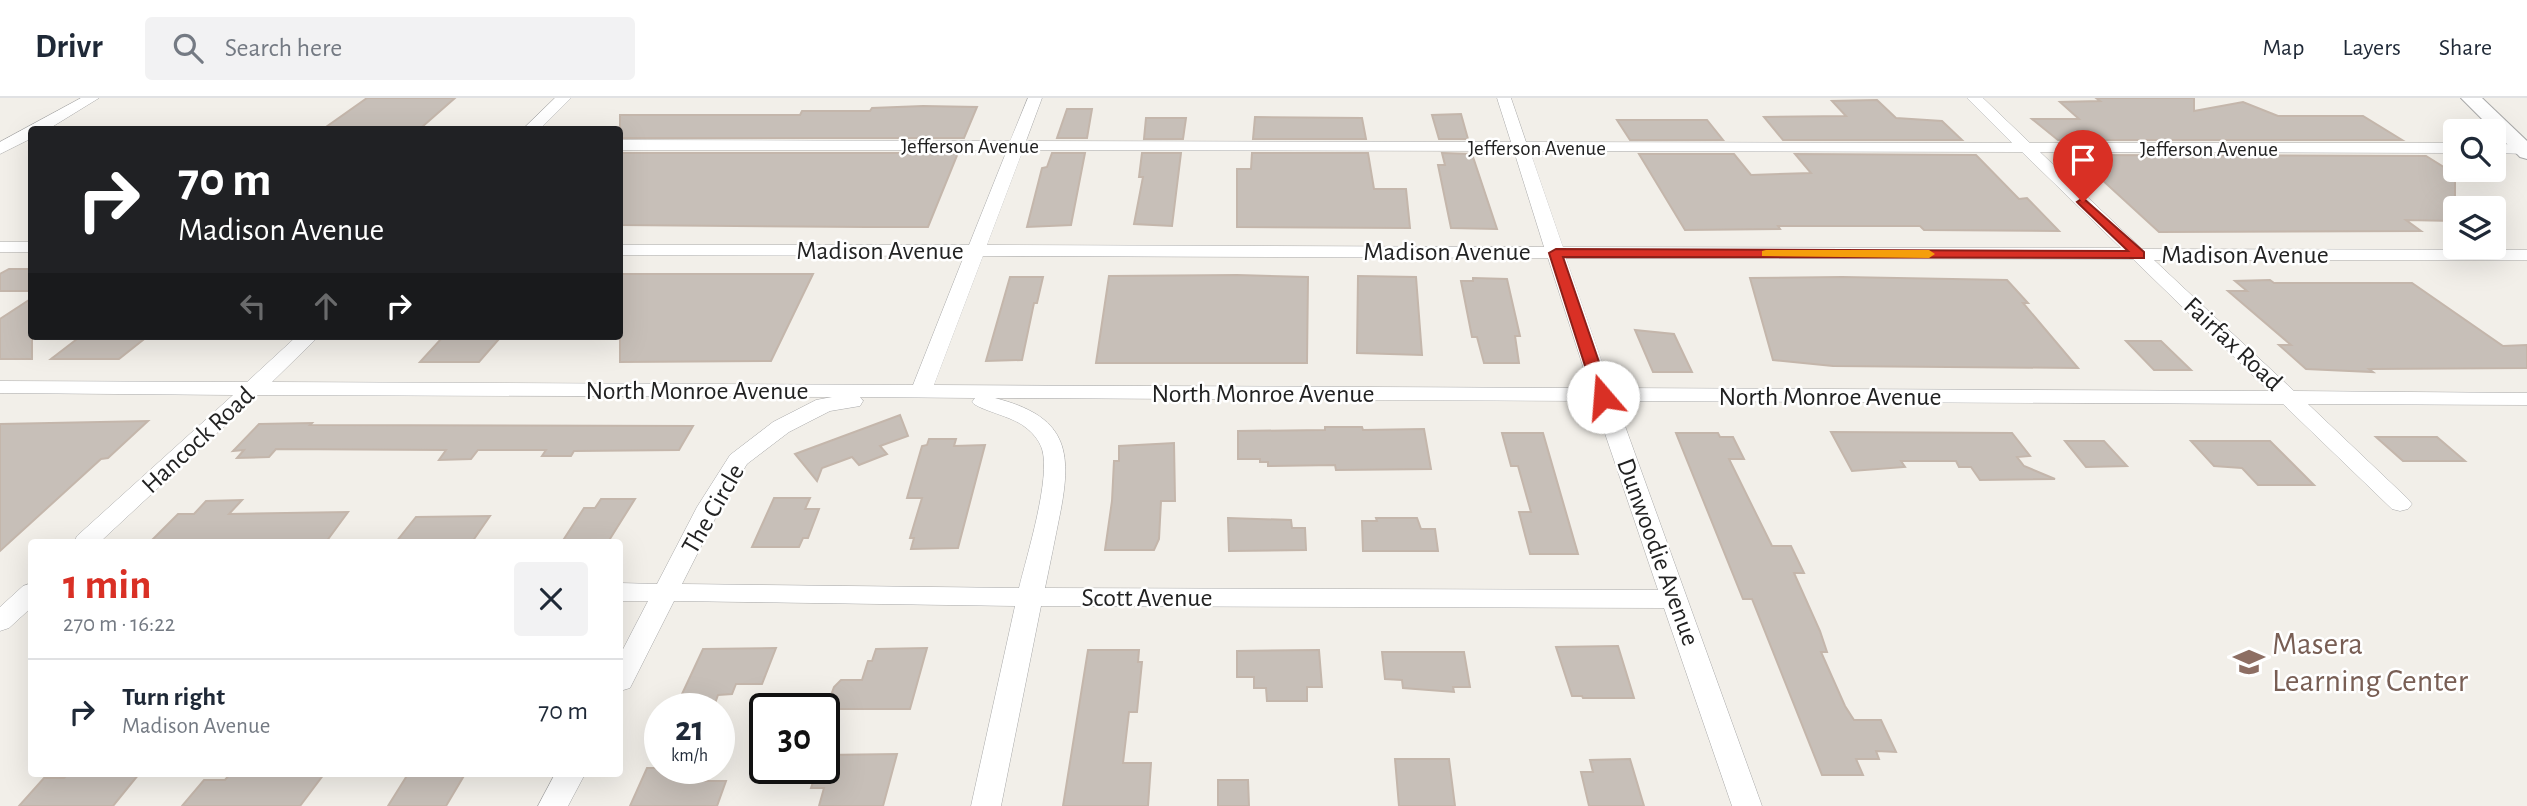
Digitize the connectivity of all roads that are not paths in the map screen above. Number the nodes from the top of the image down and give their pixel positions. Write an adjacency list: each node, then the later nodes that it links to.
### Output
1 (92, 98): 7 (street)
2 (564, 98): 8 (street)
3 (1035, 98): 13 (street)
4 (1504, 98): 14 (street, Dunwoodie Avenue)
5 (1974, 98): 16 (street, Fairfax Road)
6 (2471, 98): 18 (street)
7 (40, 126)
8 (533, 126)
9 (28, 132): 11 (street)
10 (28, 141): 11 (street)
11 (5, 144)
12 (623, 145): 13 (street, Jefferson Avenue)
13 (1017, 146): 14 (street, Jefferson Avenue); 22 (street)
14 (1521, 148): 16 (street, Jefferson Avenue); 23 (street, Dunwoodie Avenue)
15 (2443, 148): 16 (street, Jefferson Avenue)
16 (2028, 149): 24 (street, Fairfax Road)
17 (2506, 149): 18 (street)
18 (2526, 151)
19 (0, 247): 20 (street)
20 (28, 247)
21 (623, 250): 22 (street, Madison Avenue)
22 (975, 251): 23 (street, Madison Avenue); 29 (street)
23 (1556, 253): 24 (street, Madison Avenue); 30 (street, Dunwoodie Avenue)
24 (2139, 255): 25 (street, Madison Avenue); 31 (street, Fairfax Road)
25 (2527, 255)
26 (305, 340): 28 (street, Hancock Road)
27 (0, 387): 28 (street, North Monroe Avenue)
28 (253, 388): 29 (street, North Monroe Avenue); 34 (street, Hancock Road)
29 (921, 391): 30 (street, North Monroe Avenue); 36 (street, The Circle); 38 (street, The Circle)
30 (1603, 397): 31 (street, North Monroe Avenue); 39 (street, Dunwoodie Avenue)
31 (2291, 398): 32 (street, North Monroe Avenue); 33 (street, Fairfax Road)
32 (2527, 400)
33 (2400, 504)
34 (89, 539)
35 (623, 592): 36 (street, Scott Avenue)
36 (666, 593): 38 (street, Scott Avenue); 41 (street, The Circle)
37 (28, 597): 40 (street)
38 (1032, 597): 39 (street, Scott Avenue); 44 (street)
39 (1675, 599): 45 (street, Dunwoodie Avenue)
40 (0, 622)
41 (623, 675)
42 (568, 777): 43 (street)
43 (553, 806)
44 (986, 806)
45 (1747, 806)

